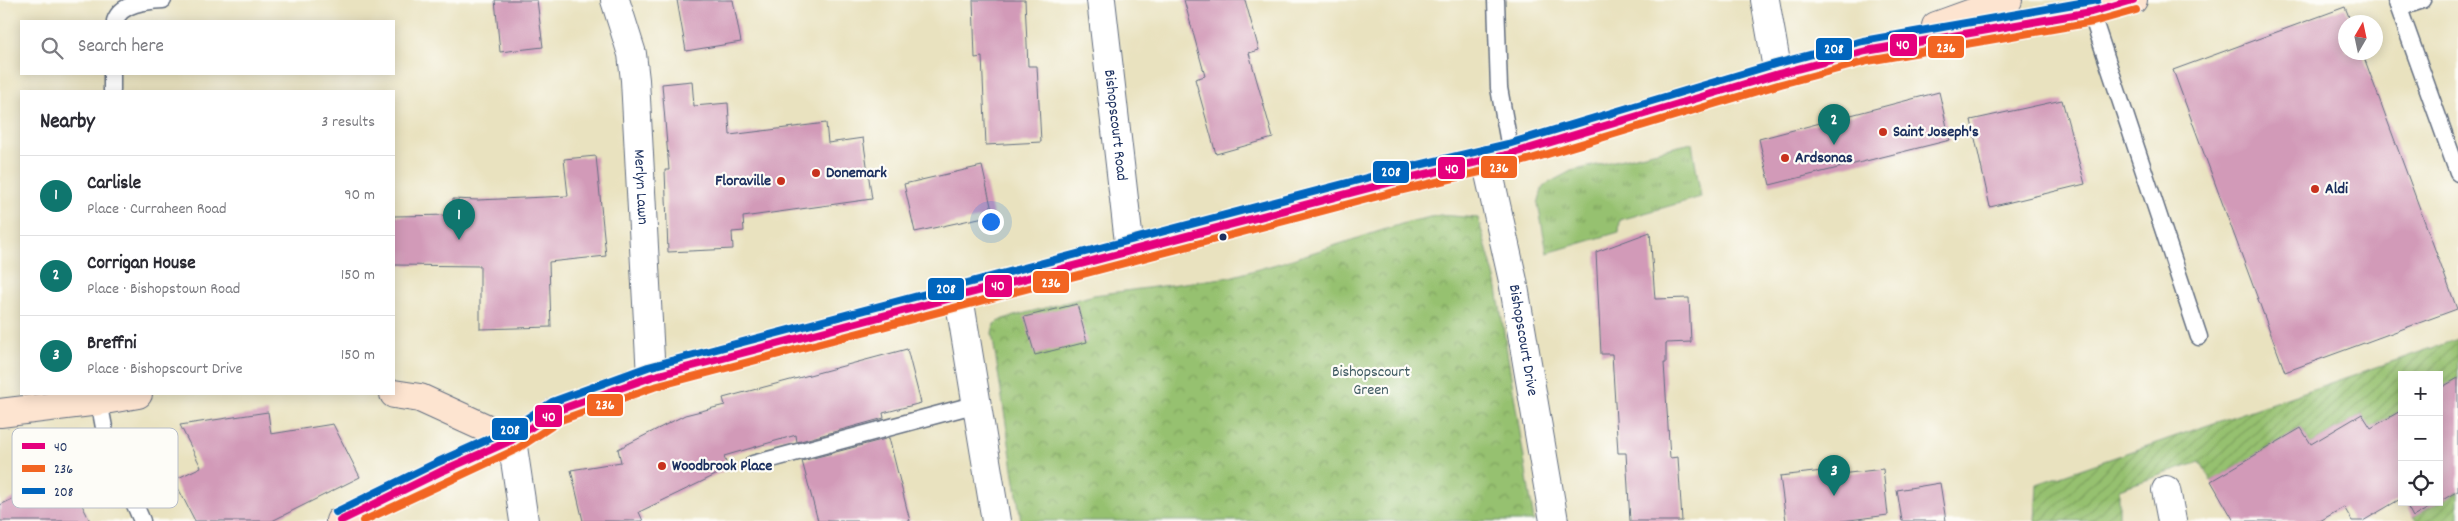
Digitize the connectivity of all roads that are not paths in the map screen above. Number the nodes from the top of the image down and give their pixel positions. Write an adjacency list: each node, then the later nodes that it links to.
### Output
1 (163, 0): 11 (lane)
2 (615, 0): 21 (street, Merlyn Lawn)
3 (1101, 0): 18 (street, Bishopscourt Road)
4 (1496, 0): 16 (lane)
5 (1765, 0): 13 (street)
6 (2008, 0): 12 (main road)
7 (2133, 0): 10 (main road)
8 (2422, 0): 9 (lane)
9 (2397, 4): 17 (lane)
10 (2091, 12): 12 (main road); 20 (lane)
11 (115, 20)
12 (1866, 51): 13 (main road)
13 (1778, 74): 16 (main road)
14 (112, 75): 15 (lane)
15 (112, 90)
16 (1498, 157): 18 (main road); 36 (street, Bishopscourt Drive)
17 (2458, 173)
18 (1130, 251): 19 (main road)
19 (959, 297): 21 (main road); 25 (street)
20 (2199, 337)
21 (651, 377): 28 (main road)
22 (395, 394): 28 (main road)
23 (126, 395): 24 (main road)
24 (99, 401): 26 (main road); 27 (lane)
25 (977, 404): 29 (lane); 35 (street)
26 (0, 413)
27 (104, 428)
28 (512, 440): 33 (main road); 34 (street)
29 (753, 464)
30 (2166, 490): 37 (street)
31 (136, 508): 32 (lane)
32 (142, 521)
33 (340, 521)
34 (524, 521)
35 (996, 521)
36 (1554, 521)
37 (2172, 521)

